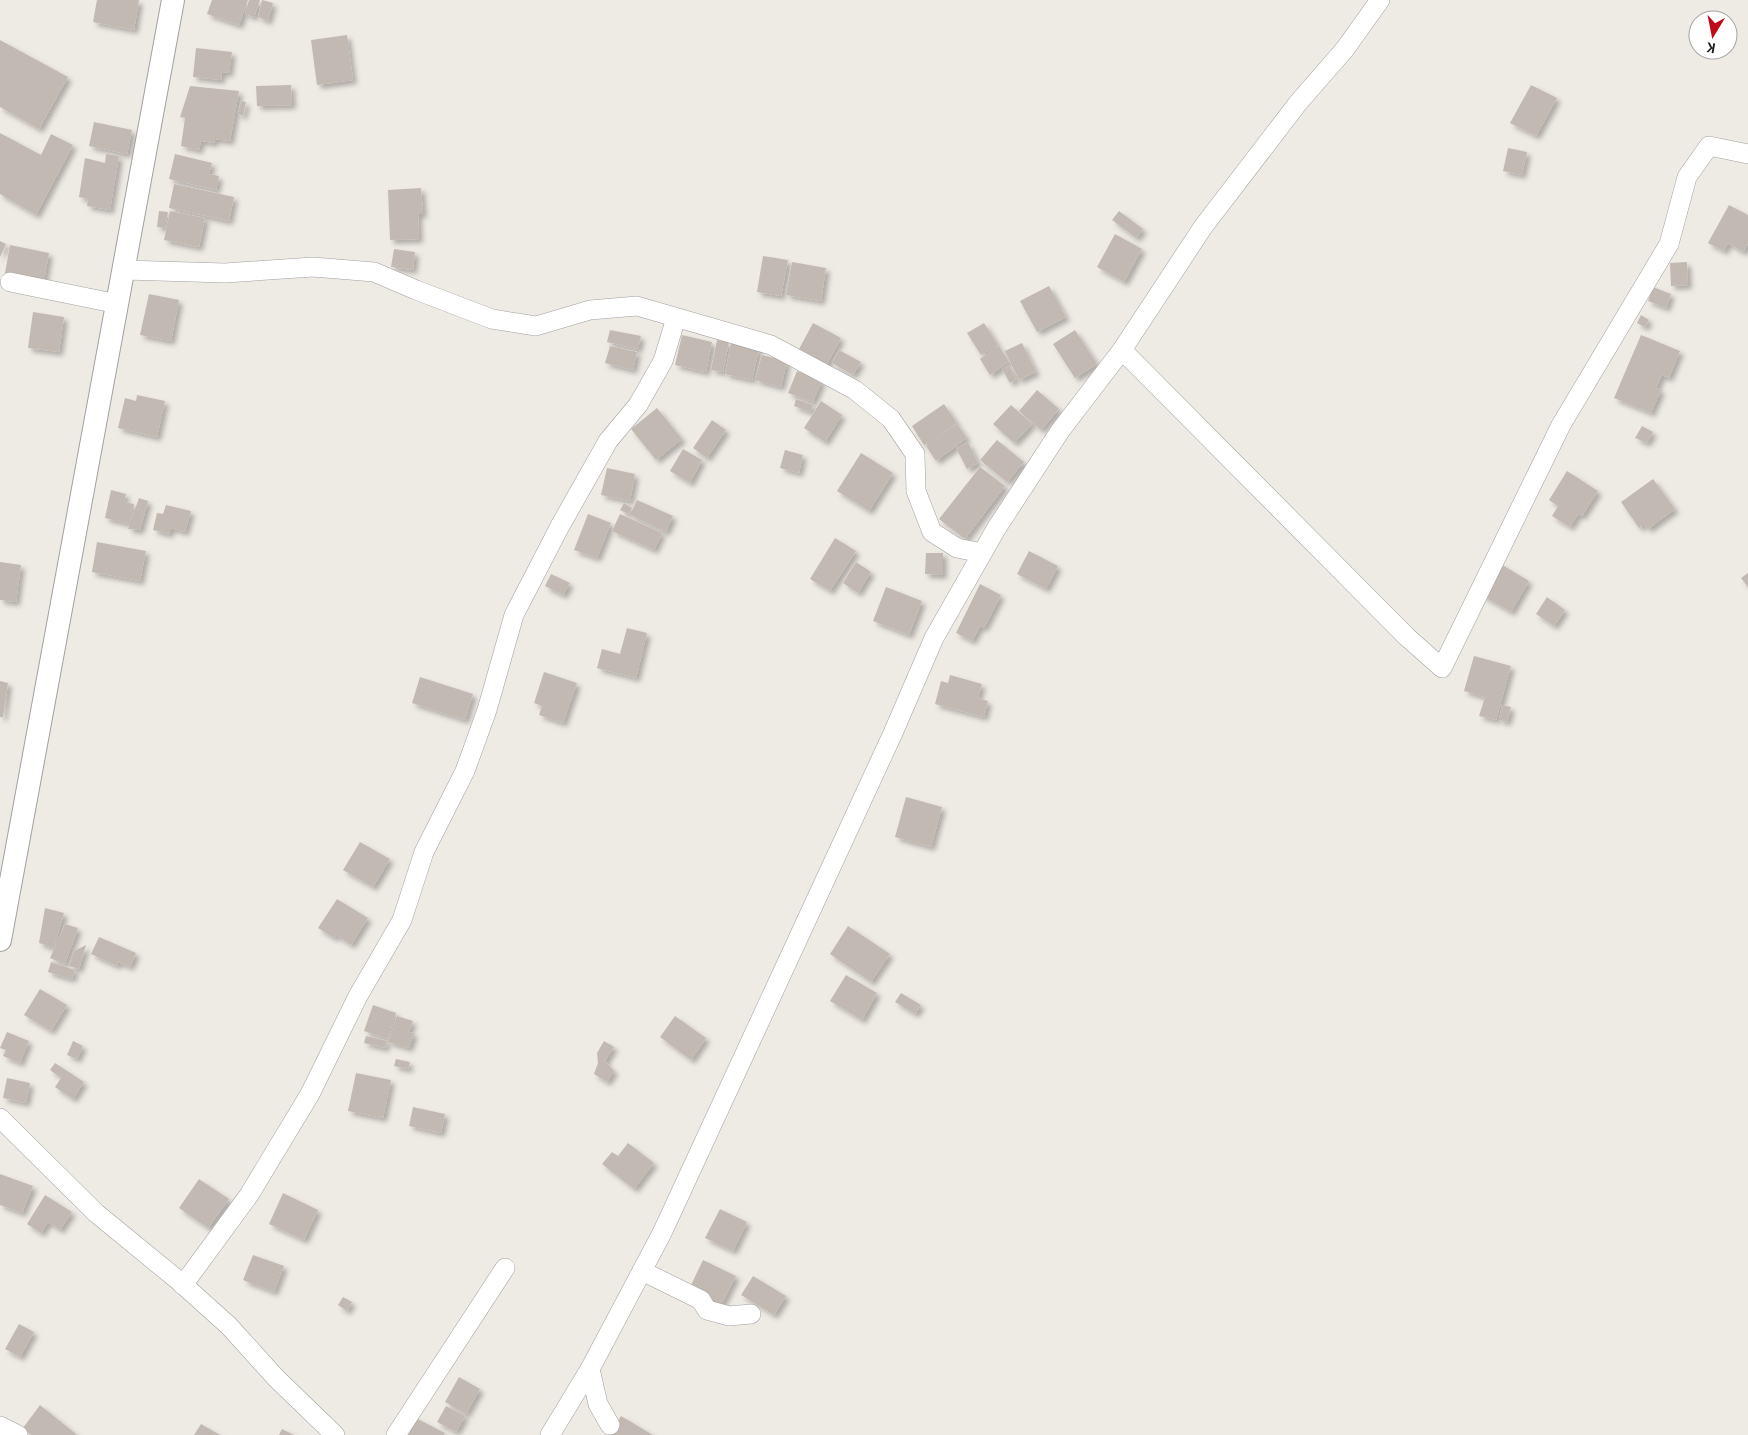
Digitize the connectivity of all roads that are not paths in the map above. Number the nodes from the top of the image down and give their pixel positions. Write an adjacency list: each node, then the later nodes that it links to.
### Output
1 (173, 0): 4 (street)
2 (1380, 0): 8 (street)
3 (1748, 154): 8 (street)
4 (124, 270): 6 (street); 7 (street)
5 (10, 282): 6 (street)
6 (118, 304): 10 (street)
7 (676, 318): 9 (street); 14 (street)
8 (1122, 350): 9 (street)
9 (982, 553): 13 (street)
10 (0, 940)
11 (0, 1118): 14 (street)
12 (505, 1268): 21 (street)
13 (642, 1272): 15 (street); 16 (street)
14 (183, 1285): 20 (street)
15 (751, 1314)
16 (590, 1370): 18 (street); 22 (street)
17 (0, 1426): 19 (street)
18 (610, 1426)
19 (18, 1435)
20 (335, 1435)
21 (396, 1435)
22 (550, 1435)

